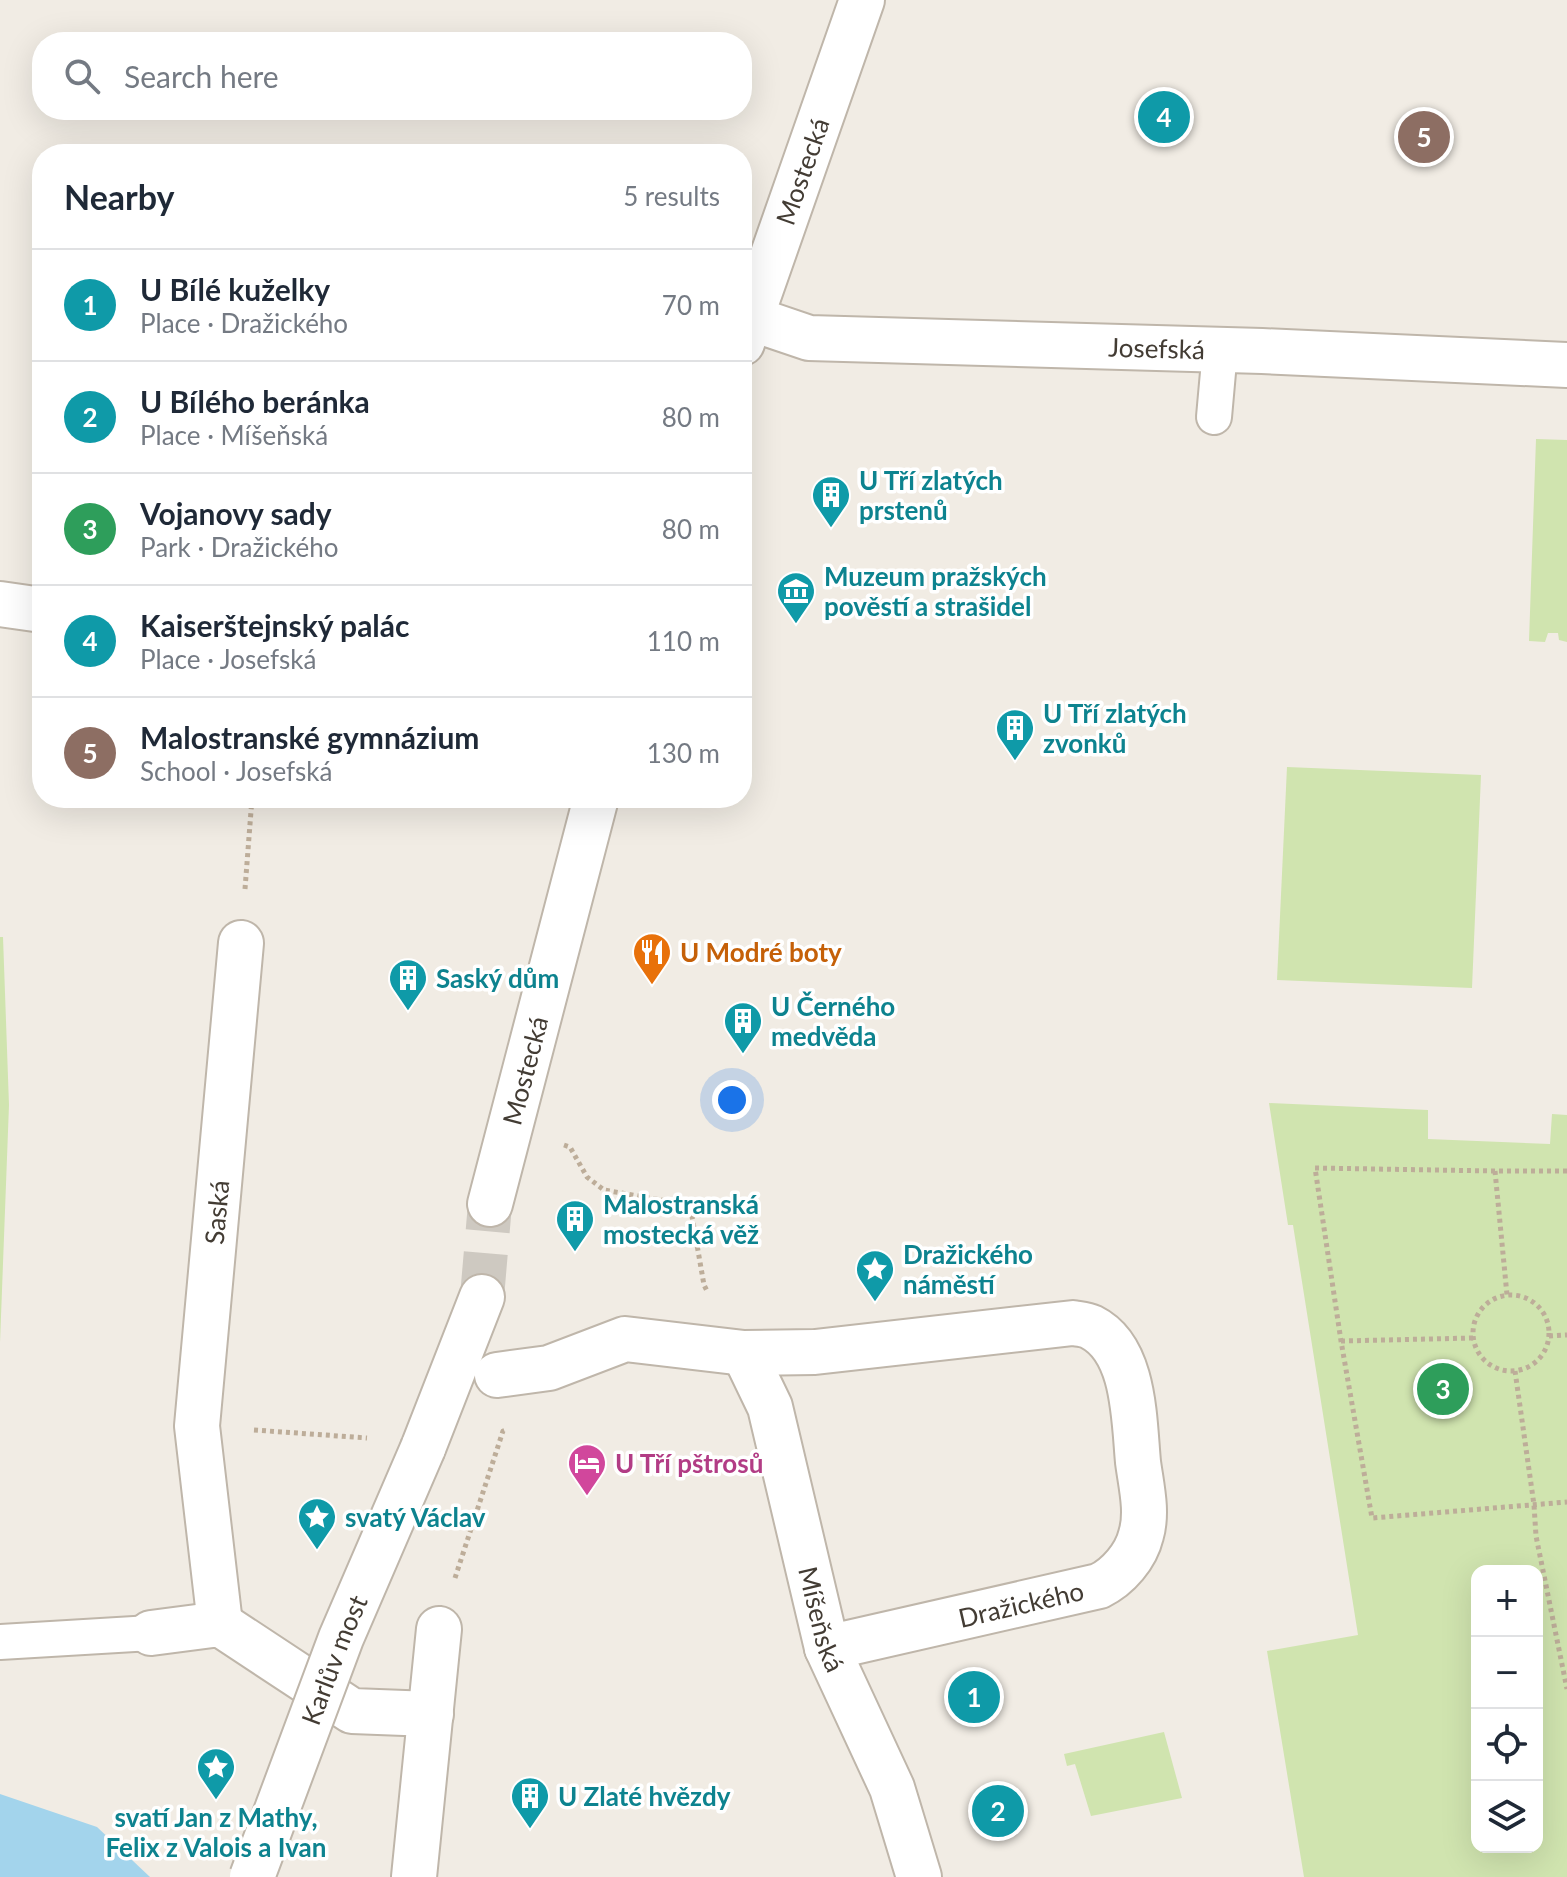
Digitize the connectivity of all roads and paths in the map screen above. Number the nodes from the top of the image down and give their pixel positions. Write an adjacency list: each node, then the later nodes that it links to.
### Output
1 (862, 0): 2 (street, Mostecká)
2 (752, 314)
3 (752, 332): 4 (street, Josefská)
4 (1220, 350): 5 (street, Josefská); 6 (lane)
5 (1567, 365)
6 (1214, 417)
7 (0, 604): 8 (street)
8 (32, 609)
9 (251, 808): 11 (path)
10 (593, 808): 12 (street, Mostecká)
11 (241, 943): 31 (street, Saská)
12 (509, 1129): 15 (street, Mostecká); 22 (path)
13 (1495, 1171): 14 (path); 16 (path); 21 (path)
14 (1567, 1171)
15 (490, 1204)
16 (1507, 1295): 19 (path); 20 (path)
17 (482, 1297): 25 (street)
18 (1567, 1335): 19 (path)
19 (1549, 1336): 23 (path)
20 (1473, 1338): 21 (path); 23 (path)
21 (1341, 1341): 30 (path)
22 (744, 1353): 24 (street); 35 (street, Míšeňská); 35 (street, Dražického)
23 (1515, 1371): 30 (path)
24 (497, 1375): 25 (lane)
25 (450, 1378): 38 (street, Karlův most, bridge)
26 (246, 1430): 28 (path)
27 (503, 1431): 32 (path)
28 (366, 1437)
29 (1567, 1502): 30 (path)
30 (1534, 1505): 36 (path)
31 (220, 1624): 33 (street); 37 (street)
32 (439, 1629): 37 (street)
33 (151, 1633): 34 (lane)
34 (0, 1642)
35 (827, 1648): 40 (street, Míšeňská)
36 (1567, 1686)
37 (431, 1714): 39 (street)
38 (252, 1877)
39 (414, 1877)
40 (919, 1877)

